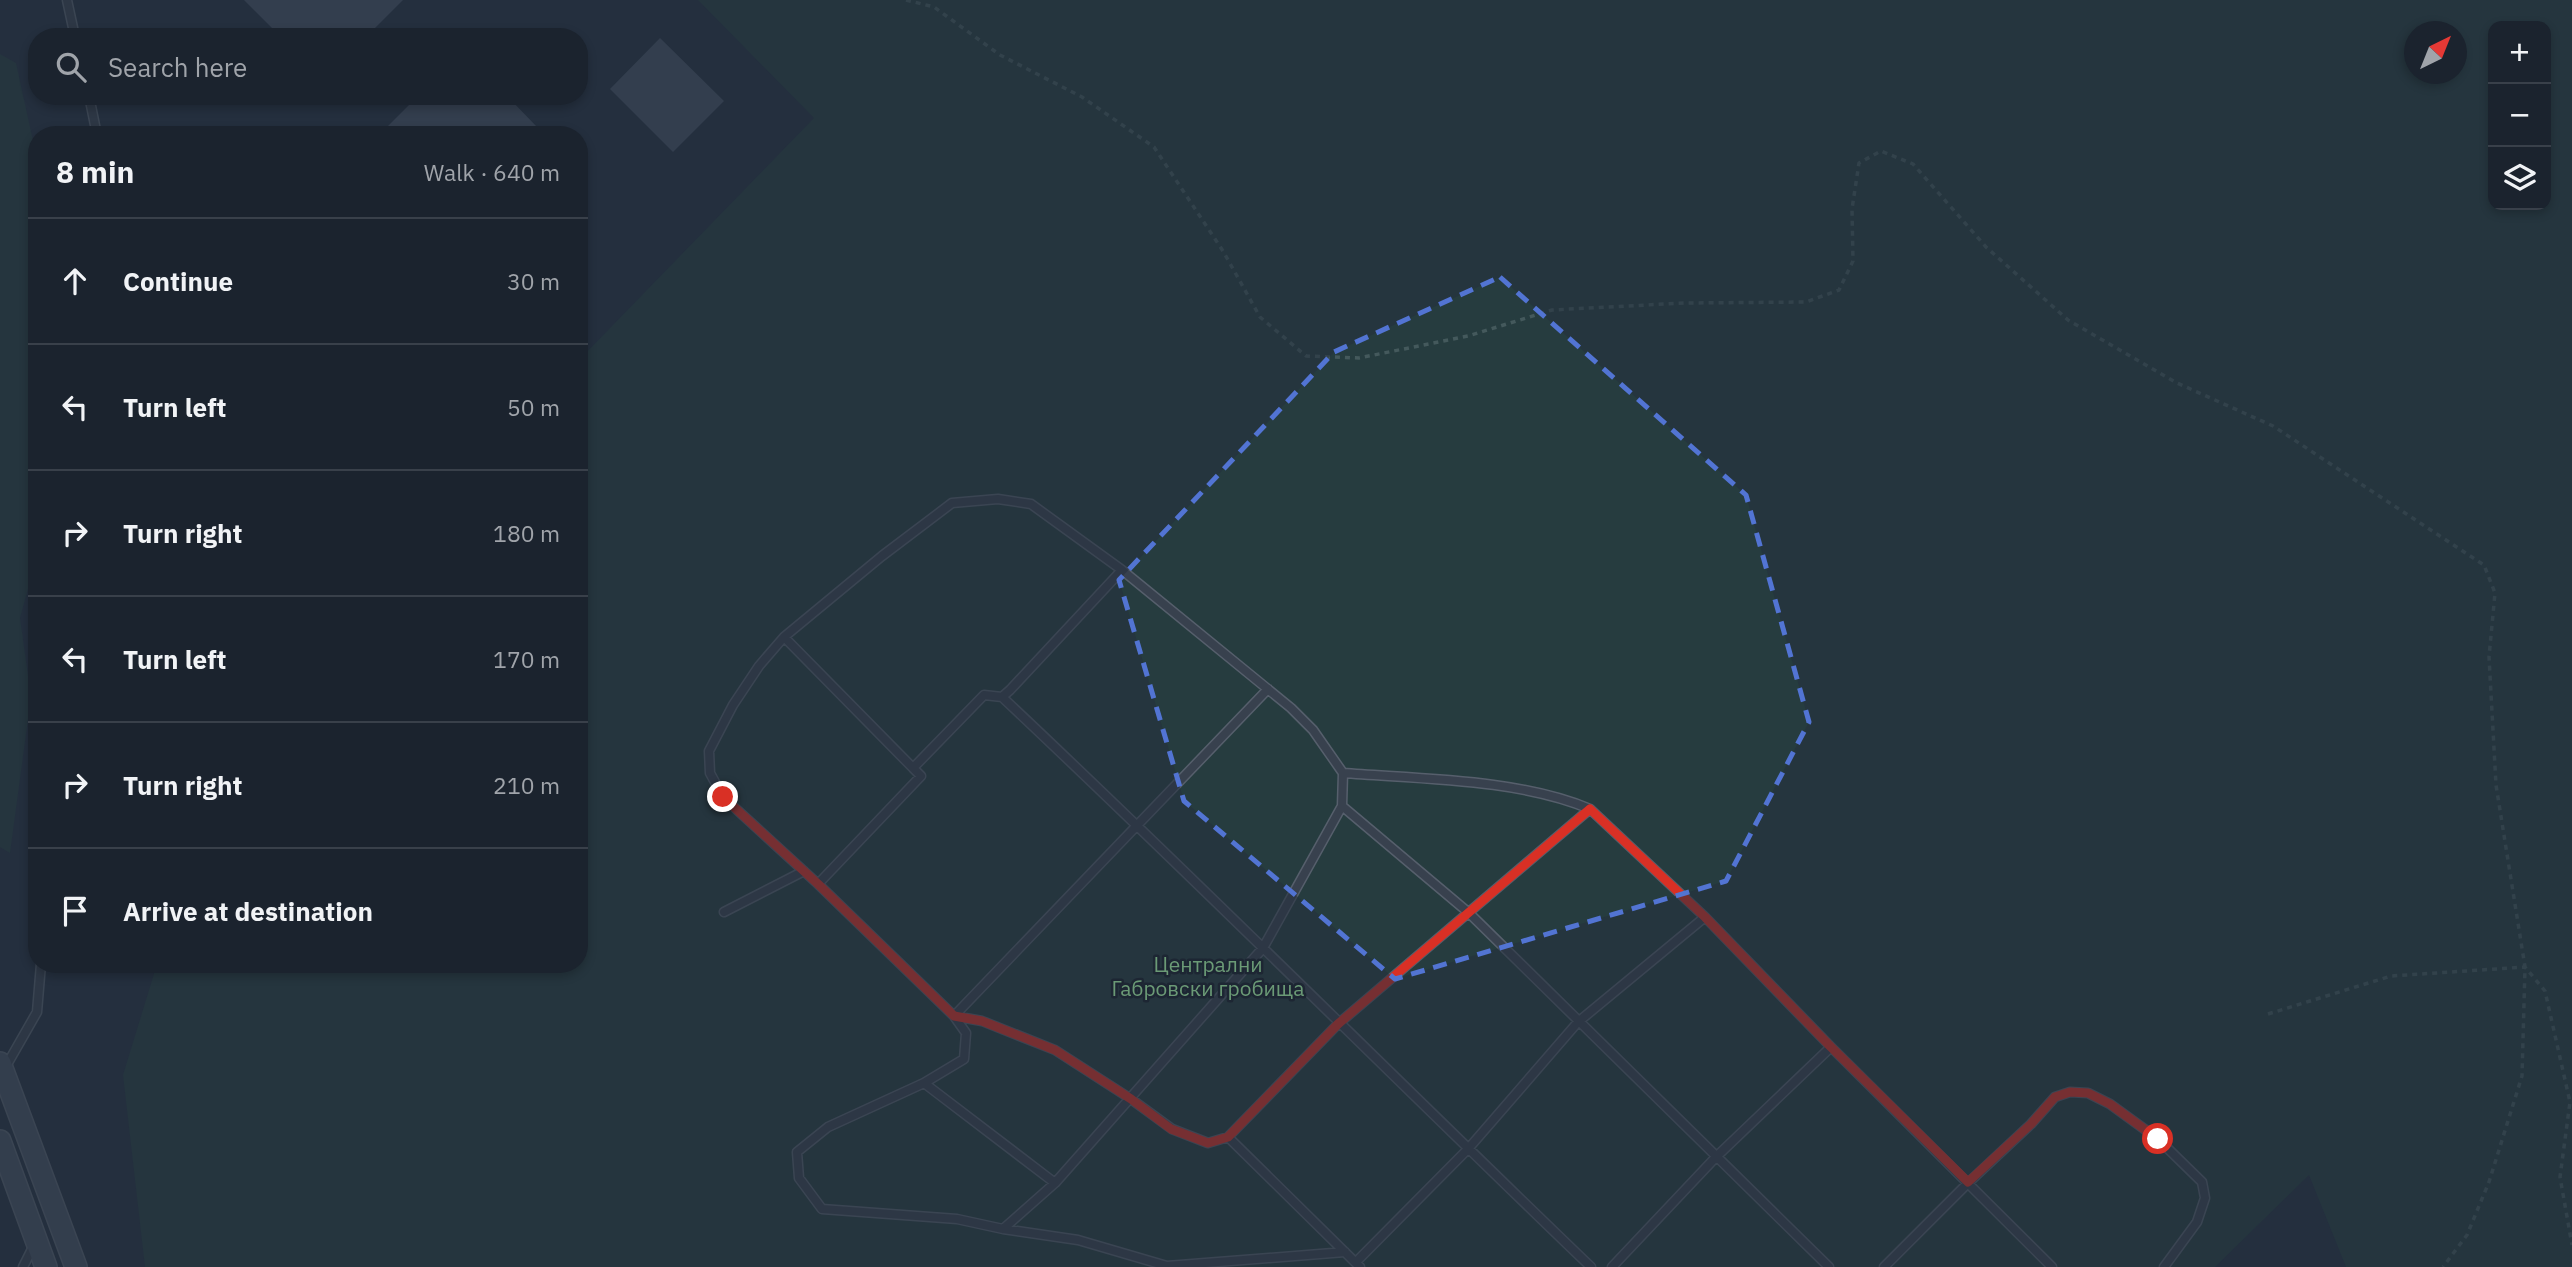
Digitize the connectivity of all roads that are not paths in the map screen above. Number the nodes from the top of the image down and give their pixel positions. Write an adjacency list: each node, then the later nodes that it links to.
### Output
1 (67, 0): 2 (lane)
2 (73, 28)
3 (91, 105): 4 (lane)
4 (96, 126)
5 (1122, 570): 6 (lane); 7 (lane); 8 (lane)
6 (784, 637): 9 (lane); 14 (lane)
7 (1268, 689): 10 (lane); 13 (lane)
8 (1002, 697): 9 (lane); 13 (lane)
9 (913, 768): 15 (lane)
10 (1343, 772): 11 (lane); 12 (lane)
11 (1342, 806): 17 (lane); 19 (lane)
12 (1590, 809): 17 (lane); 18 (lane)
13 (1136, 824): 19 (lane); 21 (lane)
14 (804, 872): 15 (lane); 16 (lane)
15 (818, 884): 21 (lane)
16 (724, 912)
17 (1469, 913): 22 (lane); 23 (lane)
18 (1705, 917): 22 (lane); 24 (lane)
19 (1263, 948): 23 (lane); 27 (lane)
20 (40, 973): 25 (lane)
21 (954, 1016): 26 (lane); 27 (lane)
22 (1578, 1022): 30 (lane); 31 (lane)
23 (1338, 1024): 28 (lane); 30 (lane)
24 (1831, 1047): 31 (lane); 32 (lane)
25 (1, 1067): 40 (main road)
26 (924, 1083): 33 (lane); 34 (lane)
27 (1131, 1099): 28 (lane); 33 (lane)
28 (1228, 1137): 36 (lane)
29 (0, 1140): 35 (main road)
30 (1468, 1149): 37 (lane); 41 (lane)
31 (1716, 1157): 42 (lane); 43 (lane)
32 (1968, 1182): 44 (lane); 45 (lane); 46 (lane)
33 (1055, 1183): 34 (lane)
34 (1003, 1229): 36 (lane)
35 (35, 1237): 38 (lane); 39 (main road)
36 (1345, 1252): 37 (lane)
37 (1358, 1265)
38 (23, 1267)
39 (46, 1267)
40 (76, 1267)
41 (1591, 1267)
42 (1612, 1267)
43 (1829, 1267)
44 (1884, 1267)
45 (2052, 1267)
46 (2164, 1267)

